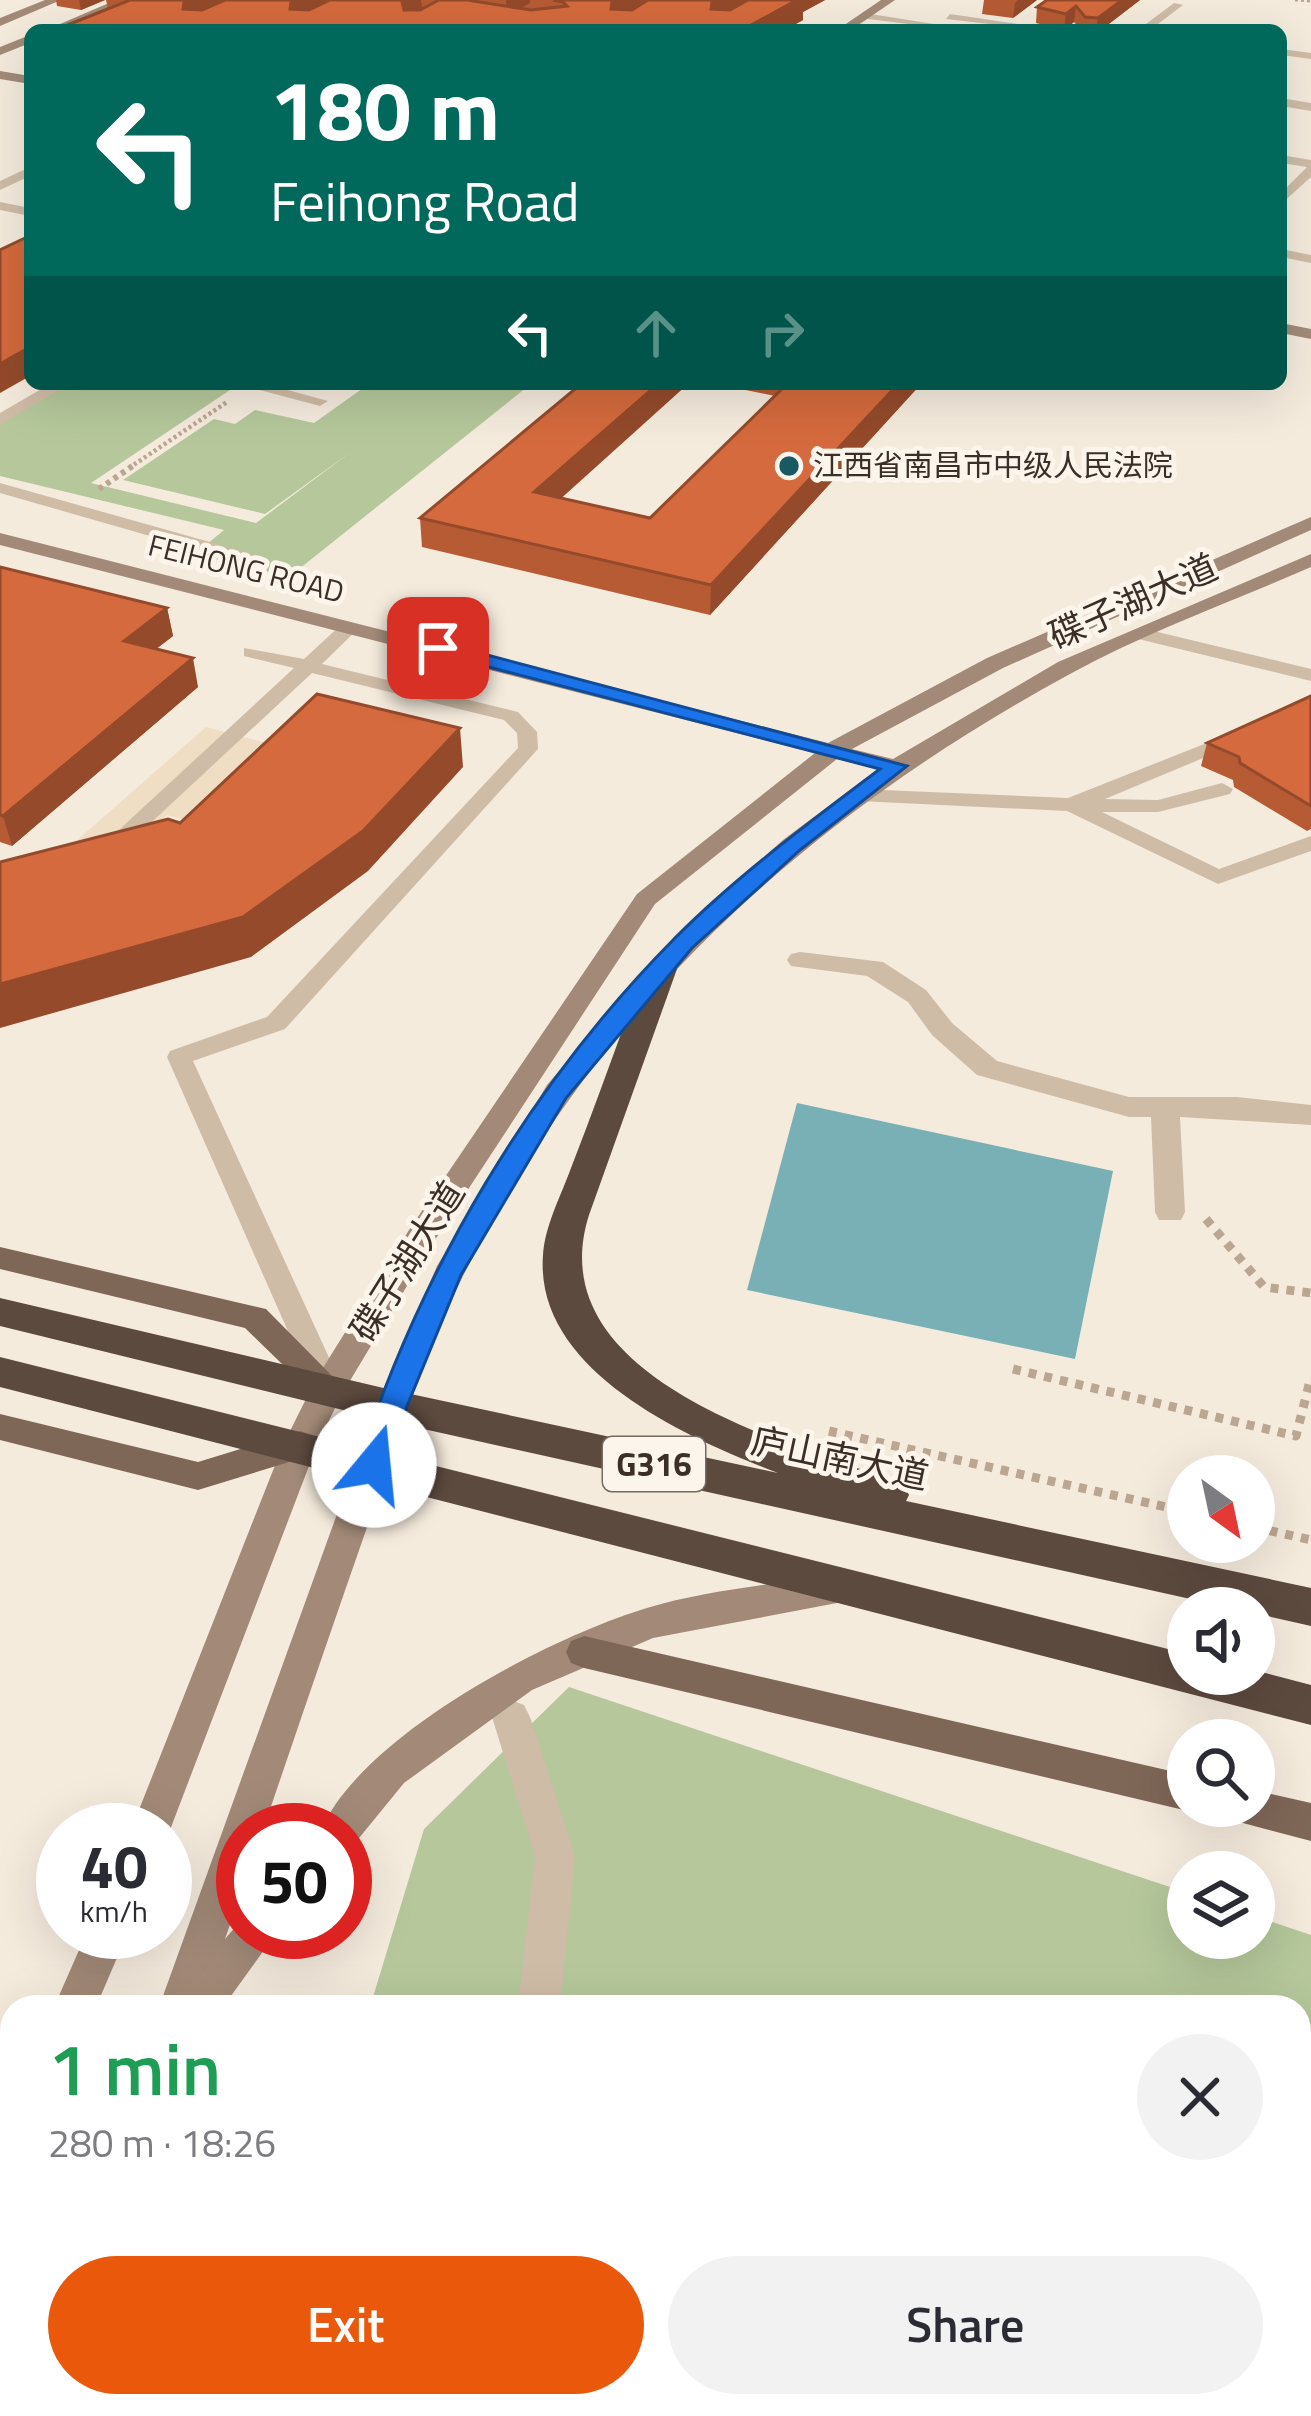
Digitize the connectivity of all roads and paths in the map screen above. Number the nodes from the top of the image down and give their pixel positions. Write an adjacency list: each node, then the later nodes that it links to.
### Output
1 (56, 0): 10 (main road)
2 (125, 0): 12 (main road)
3 (889, 0): 9 (main road)
4 (1294, 0): 5 (path)
5 (1311, 1)
6 (962, 8): 11 (lane)
7 (1152, 11): 16 (lane)
8 (1034, 13): 15 (lane)
9 (864, 16): 13 (main road); 14 (lane)
10 (0, 22)
11 (951, 23)
12 (67, 24)
13 (852, 24)
14 (907, 24)
15 (1011, 24)
16 (1152, 24)
17 (1311, 167): 18 (lane)
18 (1294, 188): 19 (lane); 20 (lane)
19 (1311, 189)
20 (1287, 194)
21 (51, 390): 25 (lane)
22 (273, 390): 23 (lane)
23 (320, 401)
24 (226, 402): 27 (path)
25 (0, 420)
26 (0, 488): 27 (lane)
27 (70, 508): 30 (lane)
28 (1311, 523): 38 (main road, 碟子湖大道)
29 (0, 539): 32 (main road, FEIHONG ROAD)
30 (250, 559)
31 (1311, 560): 33 (main road, 碟子湖大道)
32 (351, 626): 35 (lane); 38 (main road, FEIHONG ROAD)
33 (1141, 634): 36 (lane); 39 (main road, 碟子湖大道)
34 (250, 652): 35 (lane)
35 (306, 666): 44 (lane); 57 (lane)
36 (1311, 675)
37 (1258, 728): 42 (lane)
38 (836, 748): 39 (main road, FEIHONG ROAD); 57 (main road, 碟子湖大道)
39 (896, 766): 41 (main road, 碟子湖大道)
40 (1222, 789): 42 (lane)
41 (859, 795): 42 (lane); 46 (main road, 碟子湖大道)
42 (1071, 805): 43 (lane)
43 (1311, 843)
44 (88, 863)
45 (800, 960): 47 (street)
46 (661, 969): 58 (main road, 碟子湖大道); 66 (highway)
47 (1165, 1108): 48 (street); 49 (street)
48 (1311, 1114)
49 (1168, 1175): 50 (street); 52 (path)
50 (1170, 1212)
51 (0, 1258): 57 (main road)
52 (1311, 1293)
53 (0, 1312): 57 (highway, 庐山南大道 / G316)
54 (1013, 1369): 56 (path)
55 (0, 1372): 61 (highway, G316)
56 (1311, 1377)
57 (328, 1388): 58 (highway, 庐山南大道 / G316); 61 (main road, 碟子湖大道)
58 (392, 1406): 62 (main road, 碟子湖大道); 66 (highway, 庐山南大道 / G316)
59 (0, 1427): 61 (main road)
60 (819, 1428): 63 (path)
61 (300, 1445): 62 (highway, G316); 75 (main road, 碟子湖大道)
62 (374, 1465): 67 (highway, G316); 76 (main road, 碟子湖大道)
63 (1167, 1507)
64 (1275, 1532): 65 (path)
65 (1311, 1540)
66 (1027, 1545): 68 (highway, 庐山南大道 / G316)
67 (850, 1587): 69 (main road); 70 (highway, G316)
68 (1311, 1607)
69 (584, 1652): 74 (main road); 77 (main road)
70 (1167, 1669)
71 (1271, 1695): 72 (highway, G316)
72 (1311, 1705)
73 (511, 1717): 86 (street)
74 (1167, 1788)
75 (161, 1803)
76 (253, 1803)
77 (362, 1803)
78 (1275, 1814): 79 (main road)
79 (1311, 1822)
80 (216, 1906): 84 (main road, 碟子湖大道)
81 (96, 1959): 83 (main road)
82 (235, 1959): 85 (main road)
83 (80, 1995)
84 (184, 1995)
85 (206, 1995)
86 (539, 1995)

